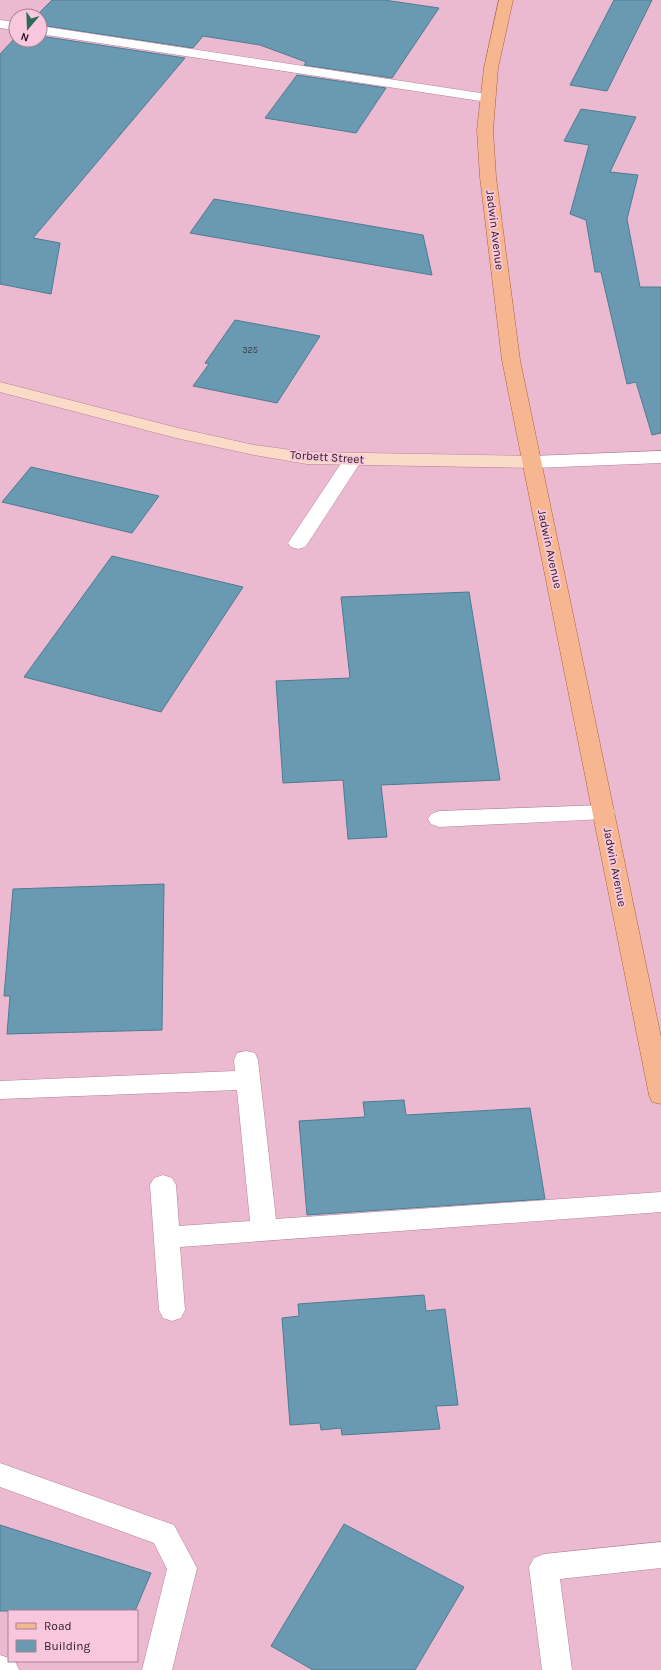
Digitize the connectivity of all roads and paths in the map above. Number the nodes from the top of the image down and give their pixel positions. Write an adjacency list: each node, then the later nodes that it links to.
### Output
1 (506, 0): 3 (main road, Jadwin Avenue)
2 (48, 31): 3 (street)
3 (487, 98): 7 (main road, Jadwin Avenue)
4 (0, 387): 6 (street, Torbett Street)
5 (661, 457): 7 (street, Torbett Street)
6 (353, 460): 7 (street, Torbett Street); 8 (street)
7 (533, 462): 9 (main road, Jadwin Avenue)
8 (298, 543)
9 (604, 812): 10 (street); 12 (main road, Jadwin Avenue)
10 (439, 819)
11 (0, 1090): 15 (street)
12 (661, 1095)
13 (164, 1185): 16 (street)
14 (661, 1202): 15 (street)
15 (264, 1230): 16 (street)
16 (167, 1238): 17 (street)
17 (172, 1310)
18 (0, 1475): 22 (street)
19 (661, 1555): 23 (street)
20 (0, 1669): 21 (street)
21 (4, 1670)
22 (157, 1670)
23 (557, 1670)

